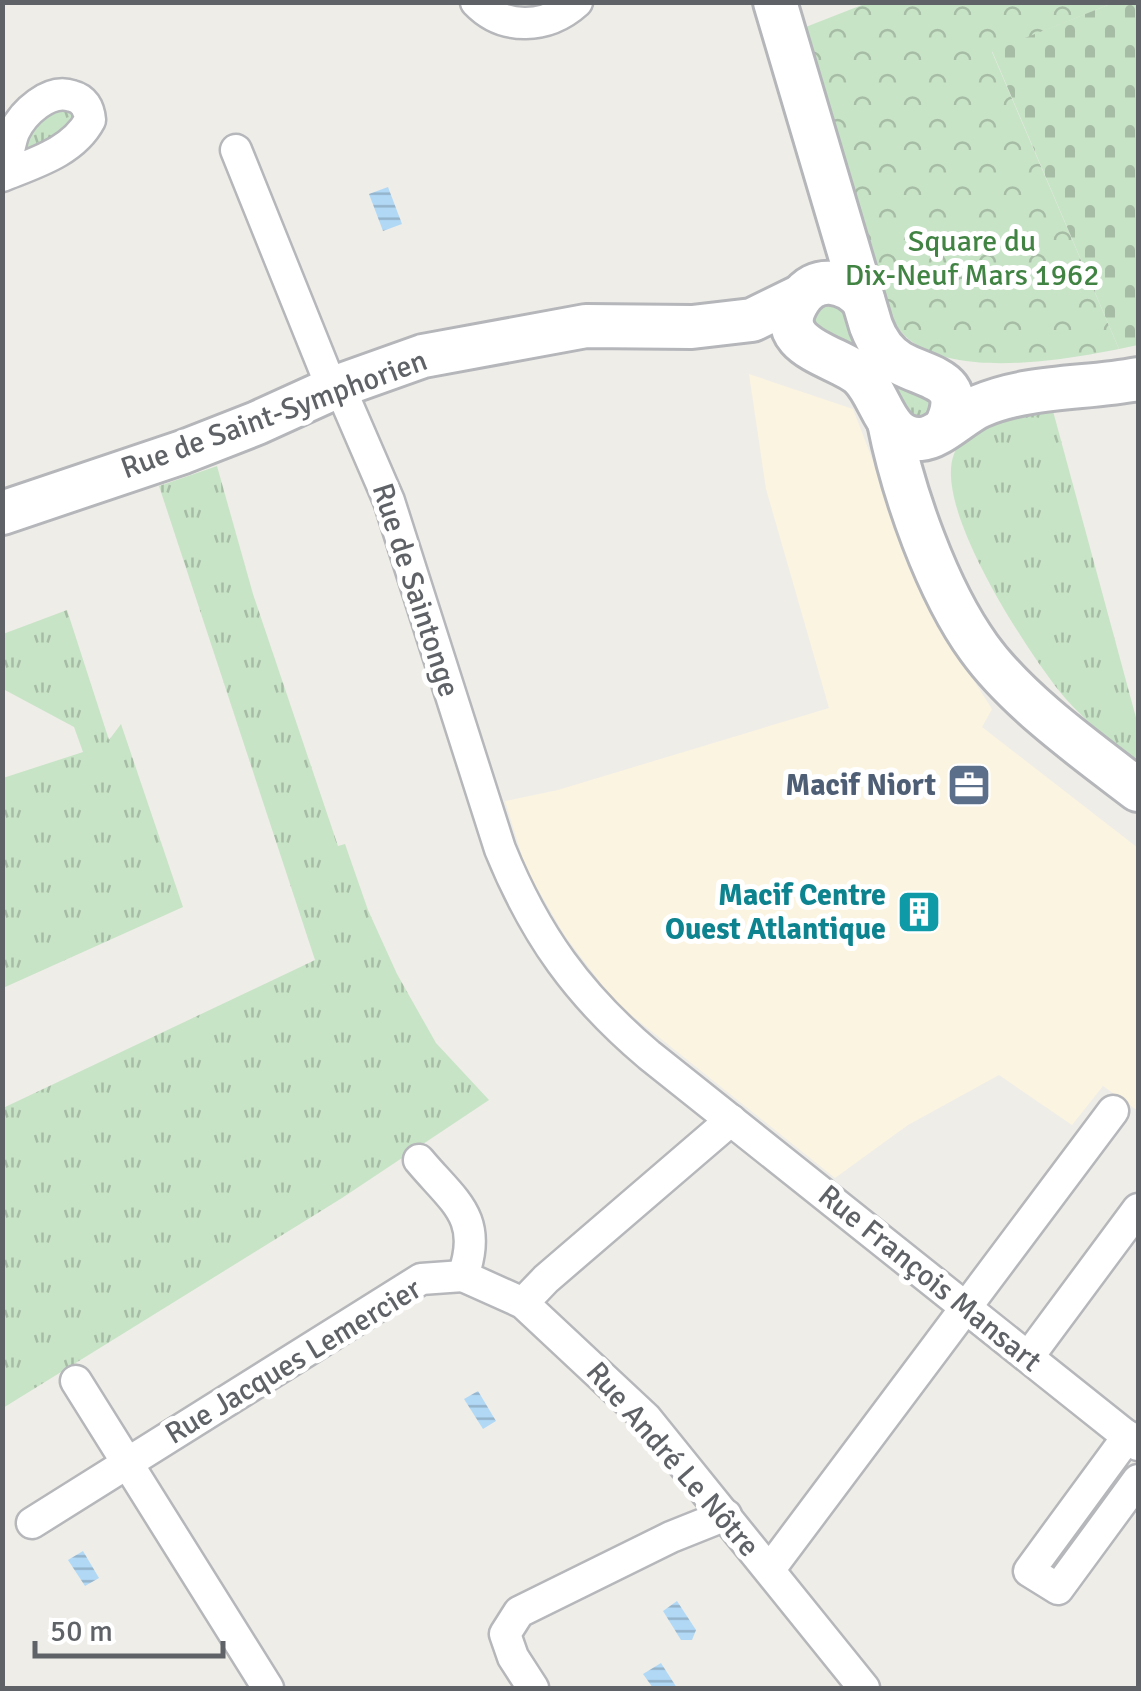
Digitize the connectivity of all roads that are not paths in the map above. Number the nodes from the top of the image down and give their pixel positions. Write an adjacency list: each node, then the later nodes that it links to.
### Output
1 (476, 2): 5 (street)
2 (577, 2): 5 (street)
3 (747, 2): 7 (street)
4 (775, 2): 8 (street)
5 (535, 12)
6 (236, 150): 13 (street, Rue de Saintonge)
7 (805, 292): 8 (street); 9 (street, Rue de Saint-Symphorien); 10 (street)
8 (863, 300): 11 (street)
9 (692, 327): 10 (street, Rue de Saint-Symphorien); 13 (street, Rue de Saint-Symphorien)
10 (821, 355): 15 (street)
11 (923, 372): 14 (street); 16 (street)
12 (1138, 378): 14 (street)
13 (336, 386): 17 (street, Rue de Saint-Symphorien); 22 (street, Rue de Saintonge)
14 (1062, 388): 16 (street)
15 (890, 422): 16 (street); 20 (street)
16 (942, 430): 20 (street)
17 (93, 480): 18 (street, Rue de Saint-Symphorien); 19 (street, Rue de Saint-Symphorien)
18 (2, 494)
19 (2, 513)
20 (1006, 677): 21 (street)
21 (1138, 790)
22 (484, 799): 24 (street, Rue François Mansart)
23 (1113, 1110): 29 (street)
24 (731, 1120): 28 (street); 29 (street, Rue François Mansart)
25 (419, 1160): 27 (street)
26 (1138, 1209): 30 (street)
27 (463, 1276): 28 (street, Rue André Le Nôtre); 33 (street, Rue Jacques Lemercier)
28 (523, 1303): 35 (street, Rue André Le Nôtre)
29 (965, 1306): 30 (street, Rue François Mansart); 37 (street)
30 (1029, 1356): 32 (street, Rue François Mansart)
31 (76, 1381): 33 (street)
32 (1133, 1440): 34 (street, Rue François Mansart)
33 (129, 1462): 36 (street, Rue Jacques Lemercier); 38 (street)
34 (1138, 1480)
35 (726, 1515): 37 (street, Rue André Le Nôtre); 39 (street)
36 (32, 1523)
37 (770, 1569): 40 (street, Rue André Le Nôtre)
38 (268, 1688)
39 (532, 1688)
40 (864, 1688)

